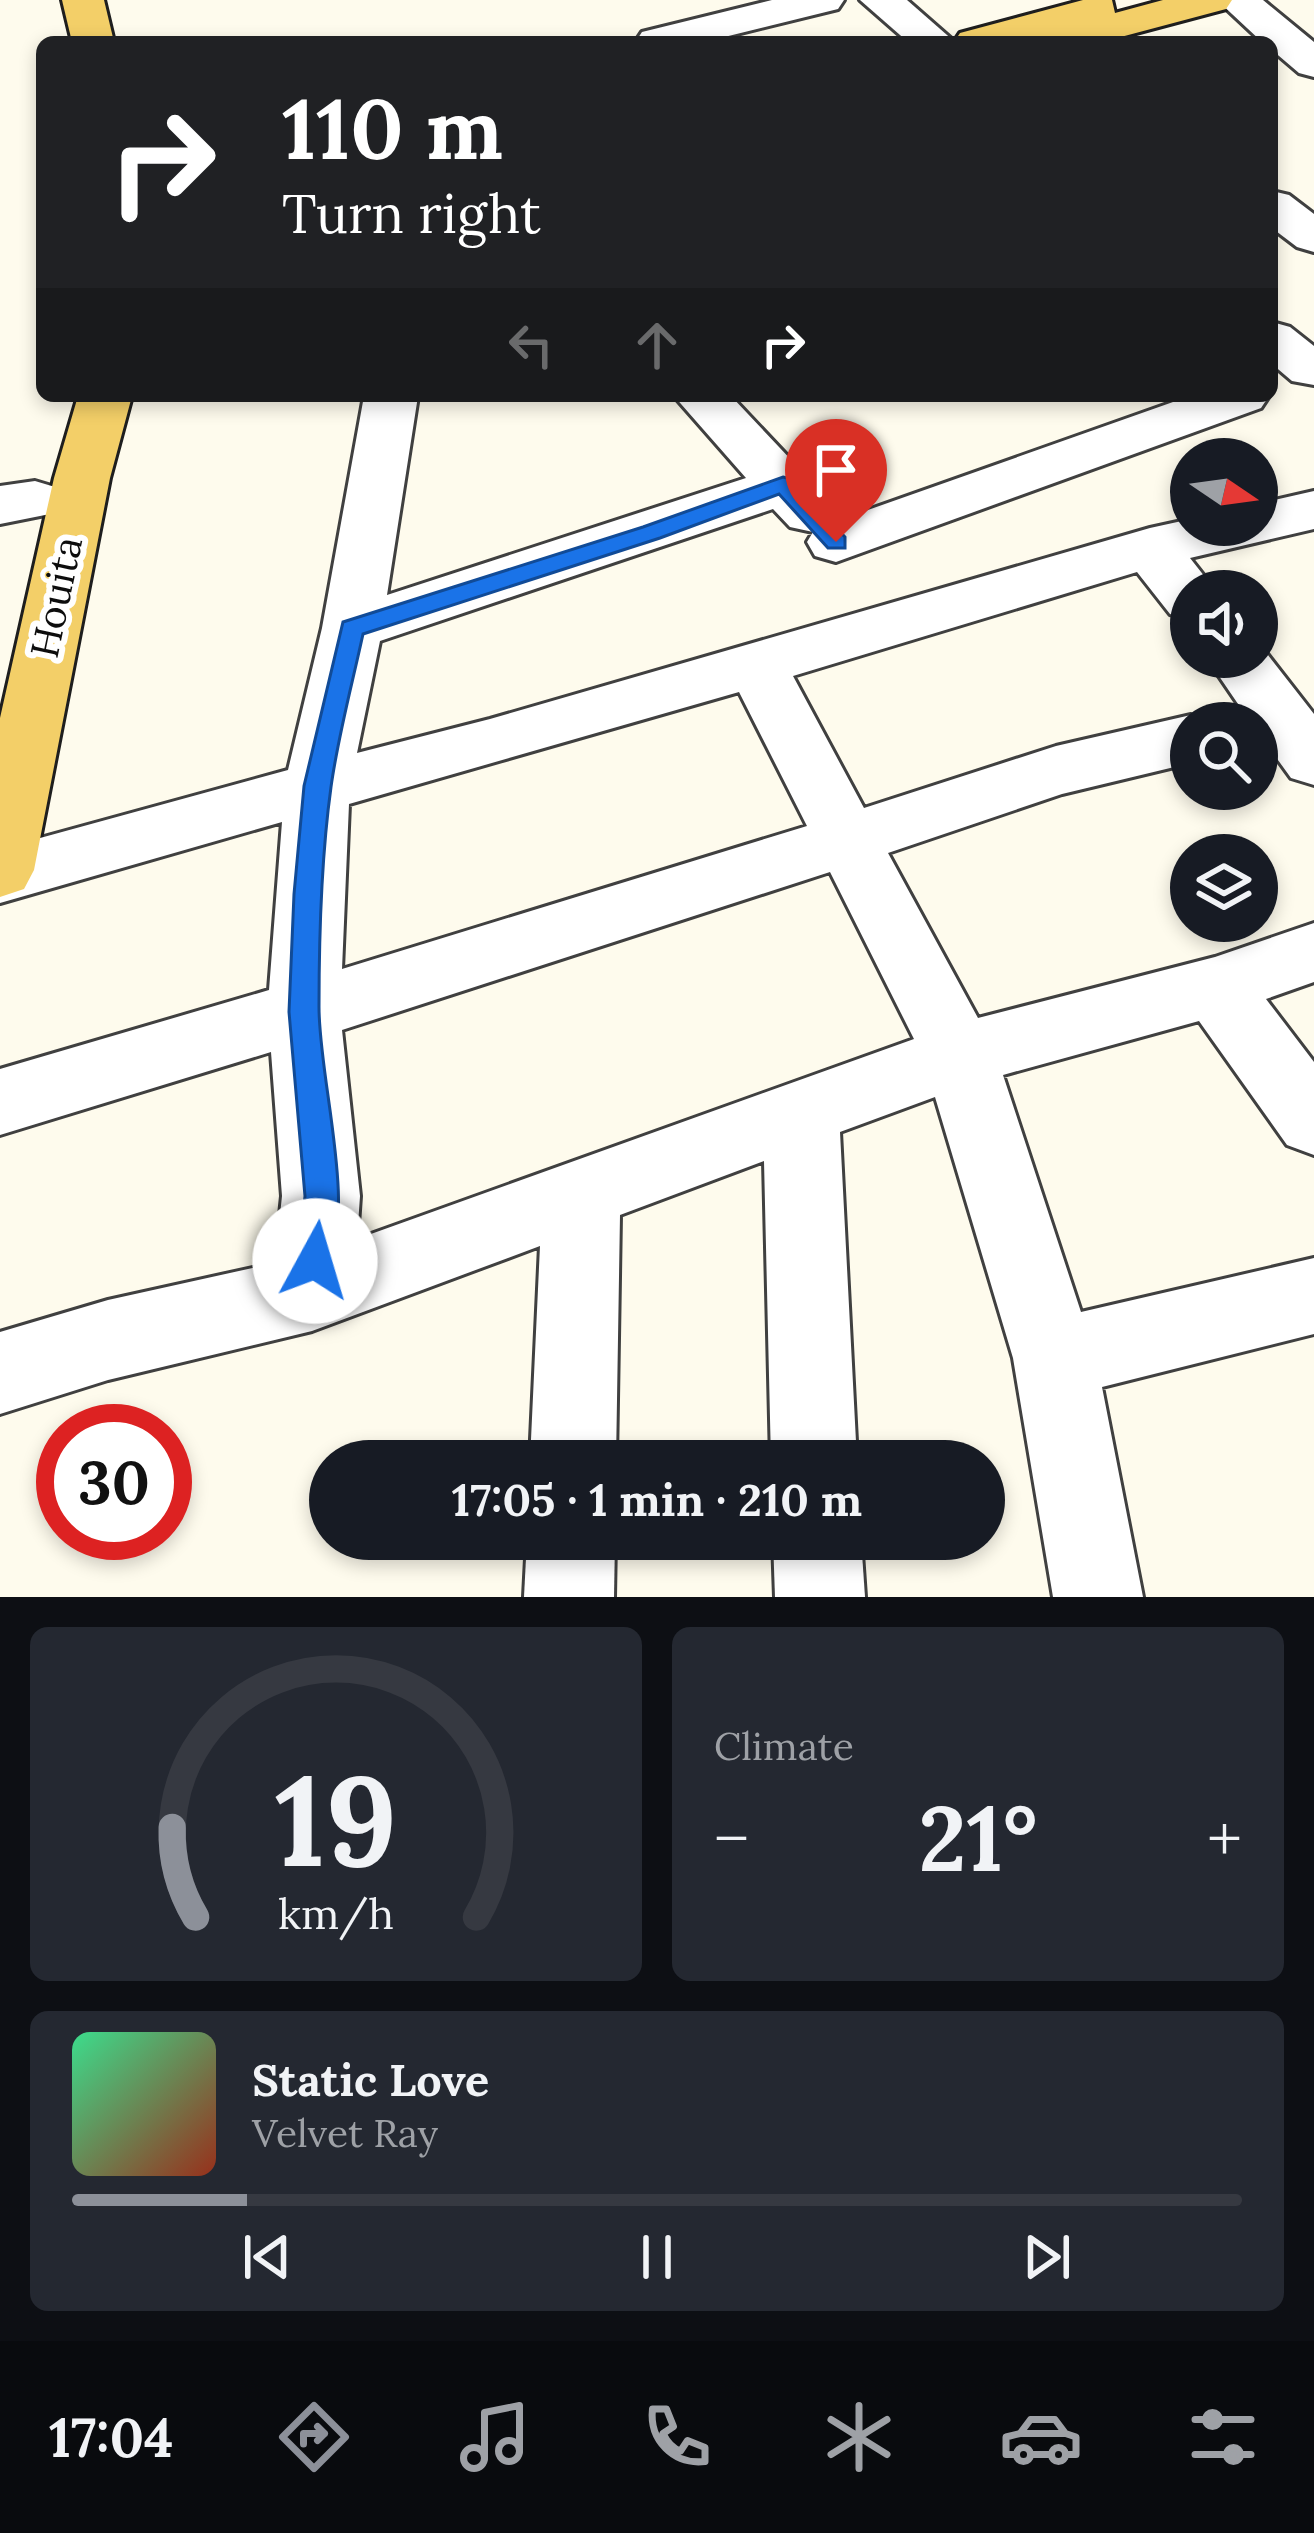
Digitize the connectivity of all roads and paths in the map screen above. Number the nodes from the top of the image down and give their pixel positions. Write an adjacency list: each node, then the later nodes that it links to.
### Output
1 (45, 0): 8 (main road)
2 (83, 0): 9 (main road)
3 (823, 0): 10 (street)
4 (881, 0): 11 (street)
5 (1129, 0): 12 (main road)
6 (1210, 0): 13 (main road)
7 (1238, 0): 14 (street)
8 (50, 36)
9 (92, 36)
10 (677, 36)
11 (926, 36)
12 (997, 36)
13 (1076, 36)
14 (1268, 36)
15 (1278, 48): 16 (street)
16 (1307, 82)
17 (1278, 210): 18 (street)
18 (1314, 237)
19 (55, 402): 27 (main road, Houita)
20 (103, 402): 43 (main road, Houita)
21 (390, 402): 35 (street)
22 (707, 402): 26 (street)
23 (1102, 402): 25 (street)
24 (1226, 402): 25 (street)
25 (1135, 435): 30 (street)
26 (783, 484): 30 (street); 35 (street)
27 (18, 503): 36 (main road, Houita)
28 (1314, 510): 29 (street)
29 (1278, 518)
30 (836, 542): 34 (street)
31 (1170, 543): 32 (street)
32 (1150, 548): 33 (street); 34 (street)
33 (1170, 573)
34 (906, 618): 37 (street)
35 (352, 628): 41 (street)
36 (0, 654)
37 (758, 666): 41 (street); 42 (street)
38 (1254, 678): 39 (street)
39 (1292, 727)
40 (1170, 744): 42 (street)
41 (317, 786): 43 (street); 46 (street)
42 (845, 839): 46 (street); 47 (street)
43 (0, 873)
44 (1314, 952): 45 (street)
45 (1214, 987): 47 (street); 50 (street)
46 (304, 1012): 48 (street); 52 (street)
47 (959, 1055): 49 (street); 54 (street)
48 (0, 1102)
49 (801, 1113): 51 (street); 57 (street)
50 (1314, 1120)
51 (581, 1196): 52 (street); 56 (street)
52 (312, 1293): 55 (street)
53 (1314, 1297): 54 (street)
54 (1055, 1358): 62 (street)
55 (0, 1372)
56 (574, 1440)
57 (813, 1440)
58 (570, 1560): 60 (street)
59 (819, 1560): 61 (street)
60 (569, 1597)
61 (820, 1597)
62 (1099, 1597)

